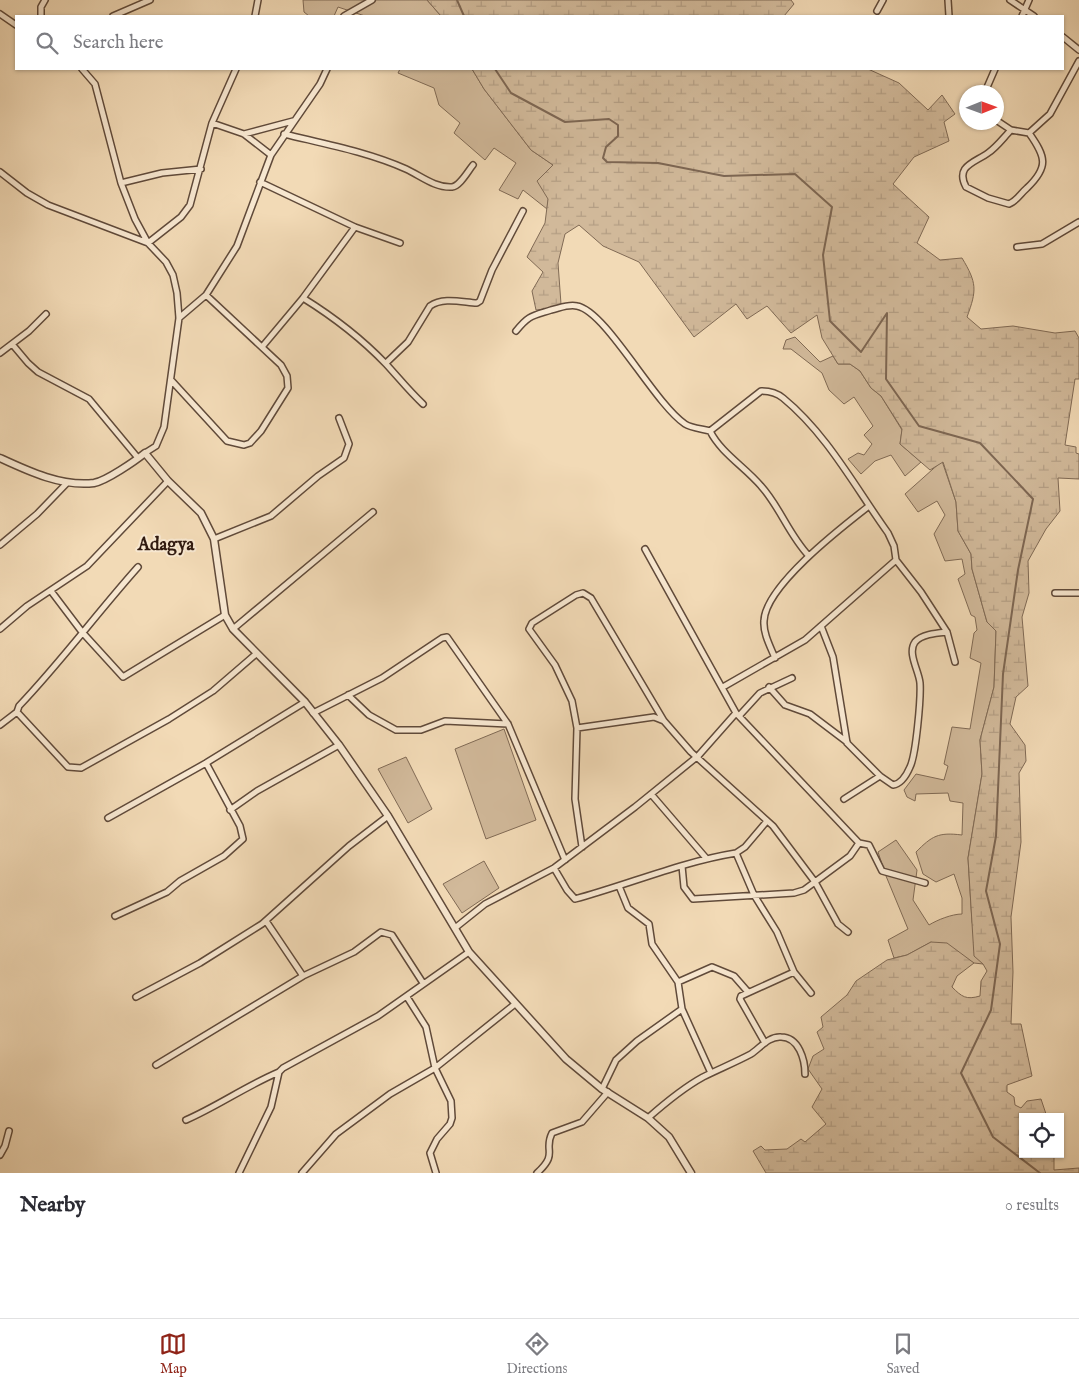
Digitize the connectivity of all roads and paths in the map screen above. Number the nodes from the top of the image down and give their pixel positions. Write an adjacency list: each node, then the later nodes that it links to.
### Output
1 (45, 0): 12 (street)
2 (150, 0): 13 (street)
3 (258, 0): 14 (street)
4 (372, 0): 15 (street)
5 (883, 0): 10 (street)
6 (948, 0): 16 (street)
7 (1010, 0): 9 (street)
8 (1029, 0): 9 (street)
9 (1024, 10): 17 (street); 18 (street)
10 (877, 11)
11 (0, 14): 19 (street)
12 (41, 15)
13 (115, 15)
14 (255, 15)
15 (346, 15)
16 (948, 15)
17 (1022, 15)
18 (1032, 15)
19 (15, 23)
20 (1064, 38): 21 (street)
21 (1079, 50)
22 (1079, 61): 32 (street)
23 (83, 70): 40 (street)
24 (236, 70): 29 (street)
25 (327, 70): 28 (street)
26 (995, 70): 27 (street)
27 (988, 85)
28 (293, 121): 33 (street); 34 (street)
29 (212, 123): 33 (street); 37 (street)
30 (1004, 125): 31 (street)
31 (1011, 130): 32 (street); 32 (street)
32 (1029, 133)
33 (244, 134): 35 (street)
34 (284, 134): 35 (street); 36 (street)
35 (270, 155): 39 (street)
36 (473, 165)
37 (201, 169): 40 (street); 44 (street)
38 (0, 172): 44 (street)
39 (260, 182): 43 (street); 47 (street)
40 (121, 183): 44 (street)
41 (523, 211): 55 (street)
42 (1079, 222): 46 (street)
43 (355, 227): 45 (street); 48 (street)
44 (148, 243): 50 (street)
45 (400, 243)
46 (1017, 247)
47 (206, 295): 50 (street); 53 (street)
48 (303, 298): 53 (street); 55 (street)
49 (46, 314): 52 (street)
50 (179, 318): 56 (street)
51 (516, 331): 59 (street)
52 (12, 344): 54 (street); 62 (street)
53 (262, 347): 56 (street)
54 (0, 354)
55 (386, 364): 57 (street)
56 (171, 380): 60 (street)
57 (423, 404)
58 (339, 418): 67 (street)
59 (710, 431): 65 (street); 70 (street)
60 (145, 453): 62 (street); 63 (street)
61 (0, 458): 64 (street)
62 (138, 458): 64 (street)
63 (168, 481): 67 (street); 73 (street)
64 (67, 482): 68 (street)
65 (868, 506): 70 (street); 71 (street)
66 (373, 512): 79 (street)
67 (214, 539): 76 (street)
68 (0, 545)
69 (645, 549): 86 (street)
70 (809, 556): 83 (street)
71 (896, 560): 77 (street); 81 (street)
72 (138, 567): 80 (street)
73 (51, 591): 78 (street); 80 (street)
74 (1056, 593): 75 (street)
75 (1079, 593)
76 (225, 615): 79 (street); 80 (street)
77 (821, 626): 83 (street); 97 (street)
78 (0, 629)
79 (233, 630): 82 (street)
80 (82, 632): 90 (street)
81 (947, 632): 84 (street); 101 (street)
82 (256, 654): 89 (street); 90 (street)
83 (775, 658): 86 (street)
84 (955, 662)
85 (792, 678): 87 (street)
86 (723, 687): 92 (street)
87 (769, 688): 92 (street); 97 (street)
88 (348, 695): 91 (street); 94 (street); 94 (street)
89 (305, 702): 91 (street); 100 (street)
90 (17, 712): 95 (street)
91 (313, 713): 98 (street)
92 (738, 714): 99 (street); 108 (street)
93 (664, 720): 96 (street); 96 (street); 99 (street)
94 (508, 724): 112 (street)
95 (0, 725)
96 (578, 728): 109 (street)
97 (848, 743): 101 (street)
98 (338, 745): 104 (street); 105 (street)
99 (698, 756): 102 (street); 107 (street)
100 (206, 763): 104 (street); 106 (street)
101 (880, 776): 103 (street)
102 (651, 794): 109 (street); 111 (street)
103 (844, 800)
104 (230, 810): 119 (street)
105 (388, 816): 120 (street); 121 (street)
106 (108, 818)
107 (767, 821): 110 (street); 115 (street)
108 (859, 843): 115 (street); 116 (street)
109 (582, 847): 112 (street)
110 (736, 853): 111 (street); 118 (street)
111 (706, 858): 113 (street)
112 (565, 860): 114 (street)
113 (682, 866): 117 (street); 118 (street)
114 (554, 868): 117 (street); 121 (street)
115 (815, 882): 118 (street); 122 (street)
116 (925, 883)
117 (619, 886): 126 (street)
118 (754, 895): 124 (street)
119 (115, 916)
120 (266, 921): 125 (street); 130 (street)
121 (455, 928): 123 (street)
122 (848, 932)
123 (469, 952): 127 (street); 132 (street)
124 (794, 972): 128 (street); 129 (street)
125 (303, 976): 127 (street); 135 (street)
126 (678, 982): 128 (street); 133 (street)
127 (423, 983): 131 (street)
128 (748, 992): 134 (street)
129 (812, 993)
130 (136, 997)
131 (407, 997): 136 (street); 137 (street)
132 (516, 1004): 136 (street); 140 (street)
133 (682, 1009): 138 (street); 140 (street)
134 (765, 1043): 138 (street); 139 (street)
135 (156, 1065)
136 (435, 1068): 146 (street); 147 (street)
137 (279, 1072): 142 (street); 145 (street)
138 (711, 1073): 141 (street)
139 (805, 1074)
140 (605, 1091): 141 (street); 148 (street)
141 (648, 1118): 149 (street)
142 (186, 1120)
143 (10, 1131): 144 (street)
144 (0, 1155)
145 (239, 1173)
146 (302, 1173)
147 (436, 1173)
148 (537, 1173)
149 (691, 1173)

